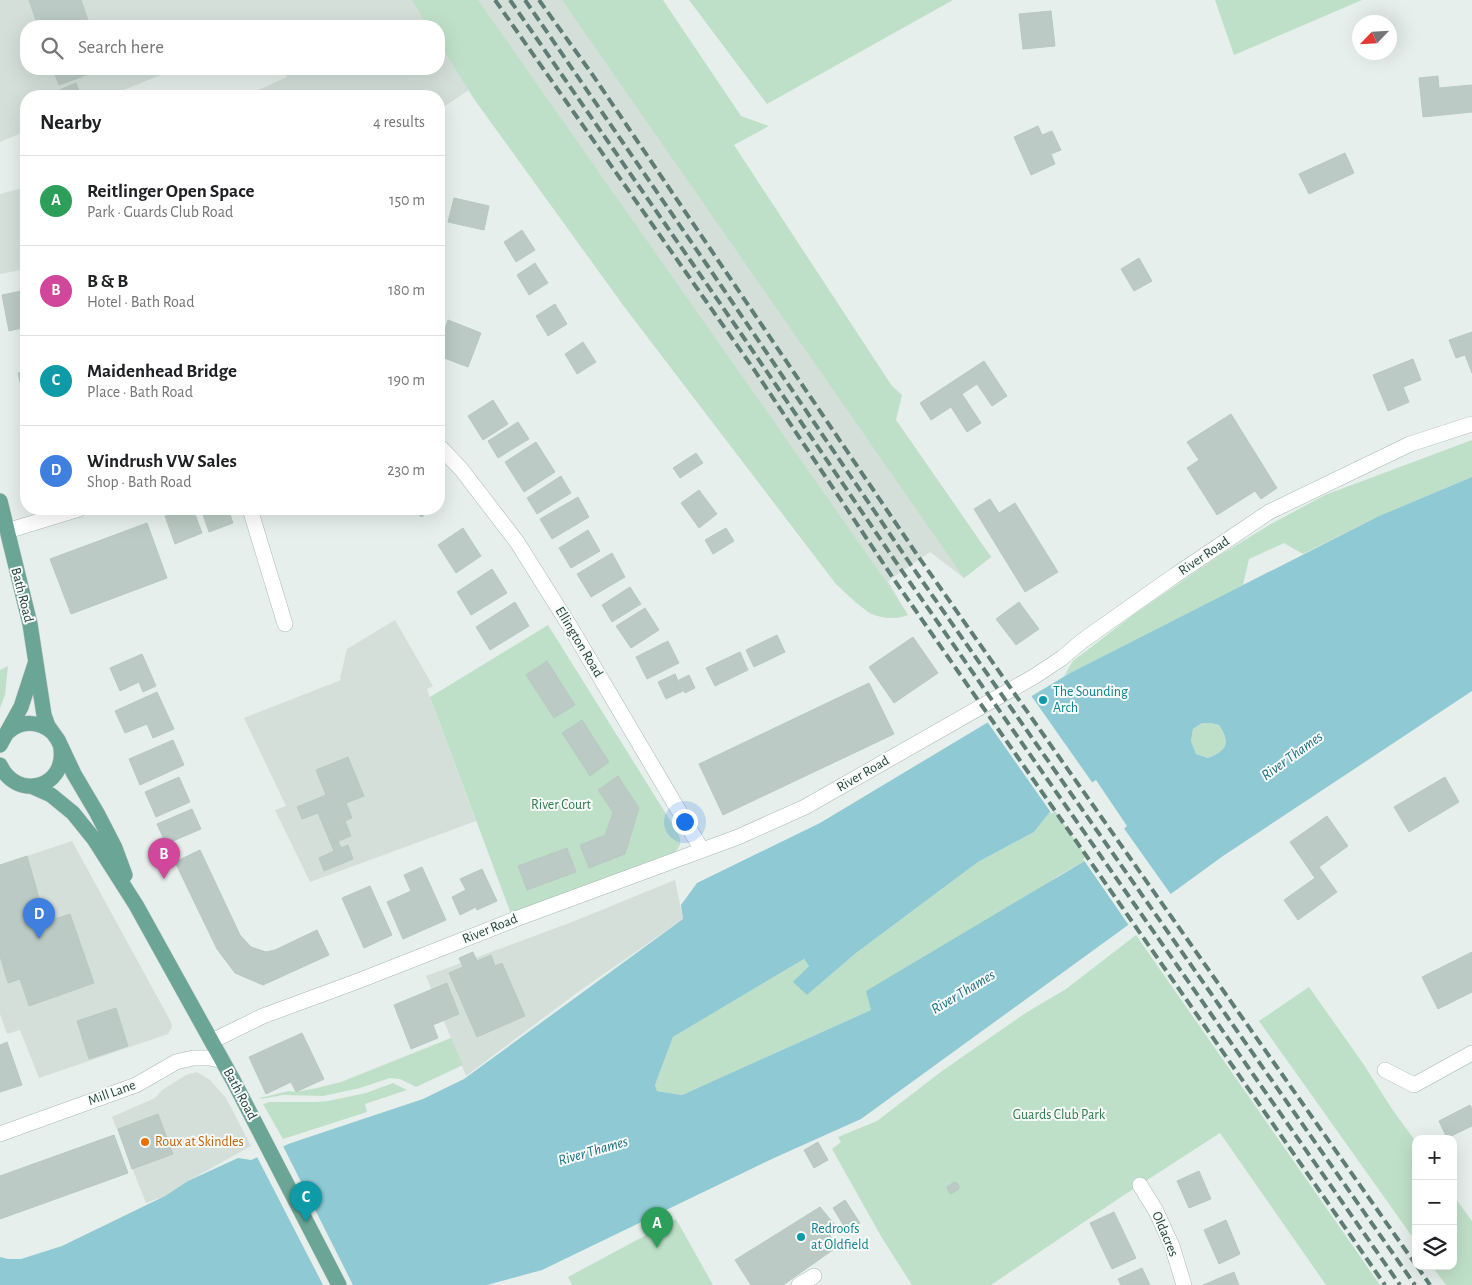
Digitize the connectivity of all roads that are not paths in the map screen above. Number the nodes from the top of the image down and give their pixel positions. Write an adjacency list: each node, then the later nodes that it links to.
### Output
1 (1472, 424): 15 (street, River Road)
2 (445, 452): 15 (street, Ellington Road)
3 (0, 501): 6 (main road, Bath Road)
4 (59, 515): 6 (street)
5 (252, 515): 7 (street)
6 (7, 531): 8 (main road, Bath Road)
7 (285, 624)
8 (36, 660): 9 (main road, Bath Road); 10 (main road, Bath Road)
9 (53, 733): 10 (main road, Bath Road); 11 (main road, Bath Road)
10 (2, 741)
11 (61, 748): 14 (main road); 16 (main road, Bath Road)
12 (0, 765): 13 (main road, Bath Road)
13 (7, 782): 14 (main road, Bath Road)
14 (33, 787): 16 (main road, Bath Road)
15 (702, 850): 17 (street, River Road)
16 (136, 905): 17 (main road, Bath Road)
17 (212, 1041): 19 (main road, Bath Road)
18 (1472, 1053): 20 (street)
19 (223, 1061): 21 (street, Mill Lane); 24 (main road, Bath Road)
20 (1385, 1070)
21 (0, 1134)
22 (1140, 1185): 26 (street, Oldacres)
23 (814, 1276): 25 (street)
24 (339, 1285)
25 (799, 1285)
26 (1184, 1285)

